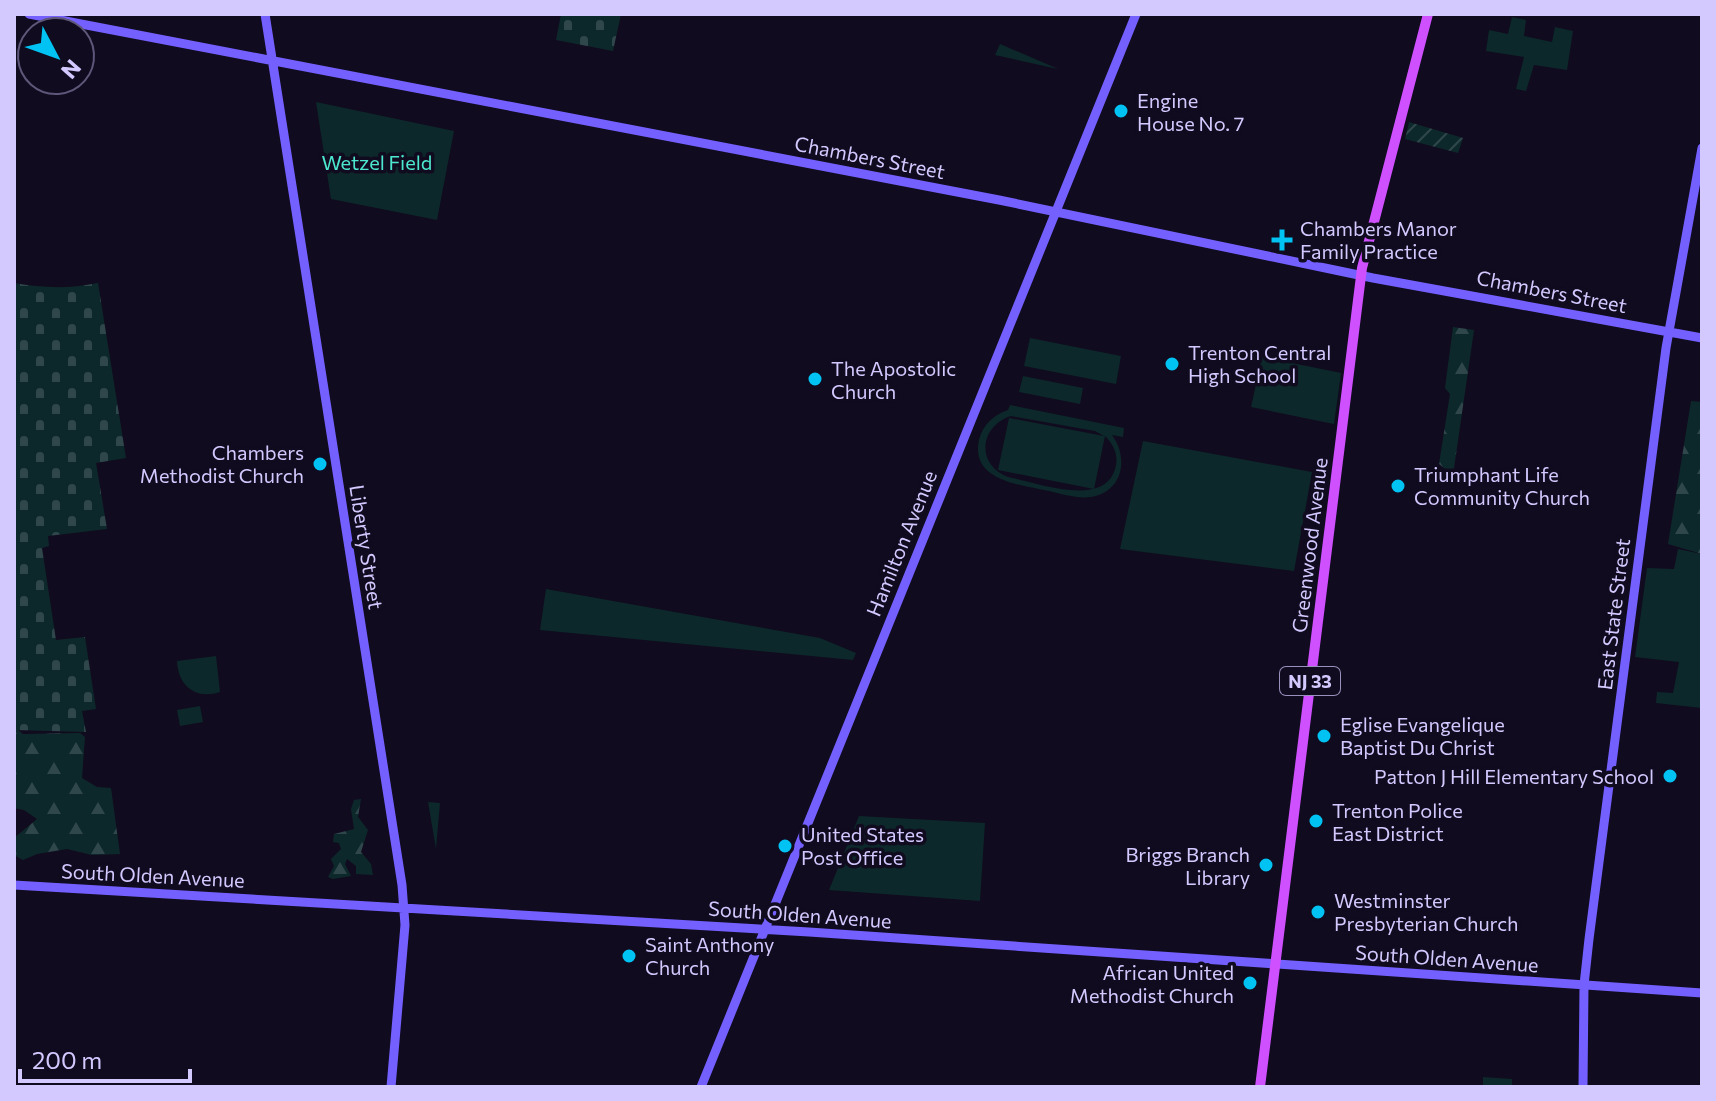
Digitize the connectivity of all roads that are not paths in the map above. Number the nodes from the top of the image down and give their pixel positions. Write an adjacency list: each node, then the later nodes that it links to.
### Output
1 (29, 14): 5 (street, Chambers Street)
2 (265, 14): 5 (street, Liberty Street)
3 (1136, 14): 7 (street, Hamilton Avenue)
4 (1428, 14): 8 (main road, Greenwood Avenue / NJ 33)
5 (272, 60): 7 (street, Chambers Street); 12 (street, Liberty Street)
6 (1702, 148): 9 (street, East State Street)
7 (1054, 212): 8 (street, Chambers Street); 13 (street, Hamilton Avenue)
8 (1361, 275): 9 (street, Chambers Street); 14 (main road, Greenwood Avenue / NJ 33)
9 (1668, 331): 10 (street, Chambers Street); 15 (street, East State Street)
10 (1702, 338)
11 (14, 885): 12 (street, South Olden Avenue)
12 (404, 907): 13 (street, South Olden Avenue); 17 (street, Liberty Street)
13 (764, 929): 14 (street, South Olden Avenue); 18 (street, Hamilton Avenue)
14 (1275, 964): 15 (street, South Olden Avenue); 19 (main road, Greenwood Avenue / NJ 33)
15 (1584, 985): 16 (street, South Olden Avenue); 20 (street, East State Street)
16 (1702, 993)
17 (391, 1087)
18 (701, 1087)
19 (1260, 1087)
20 (1583, 1087)

